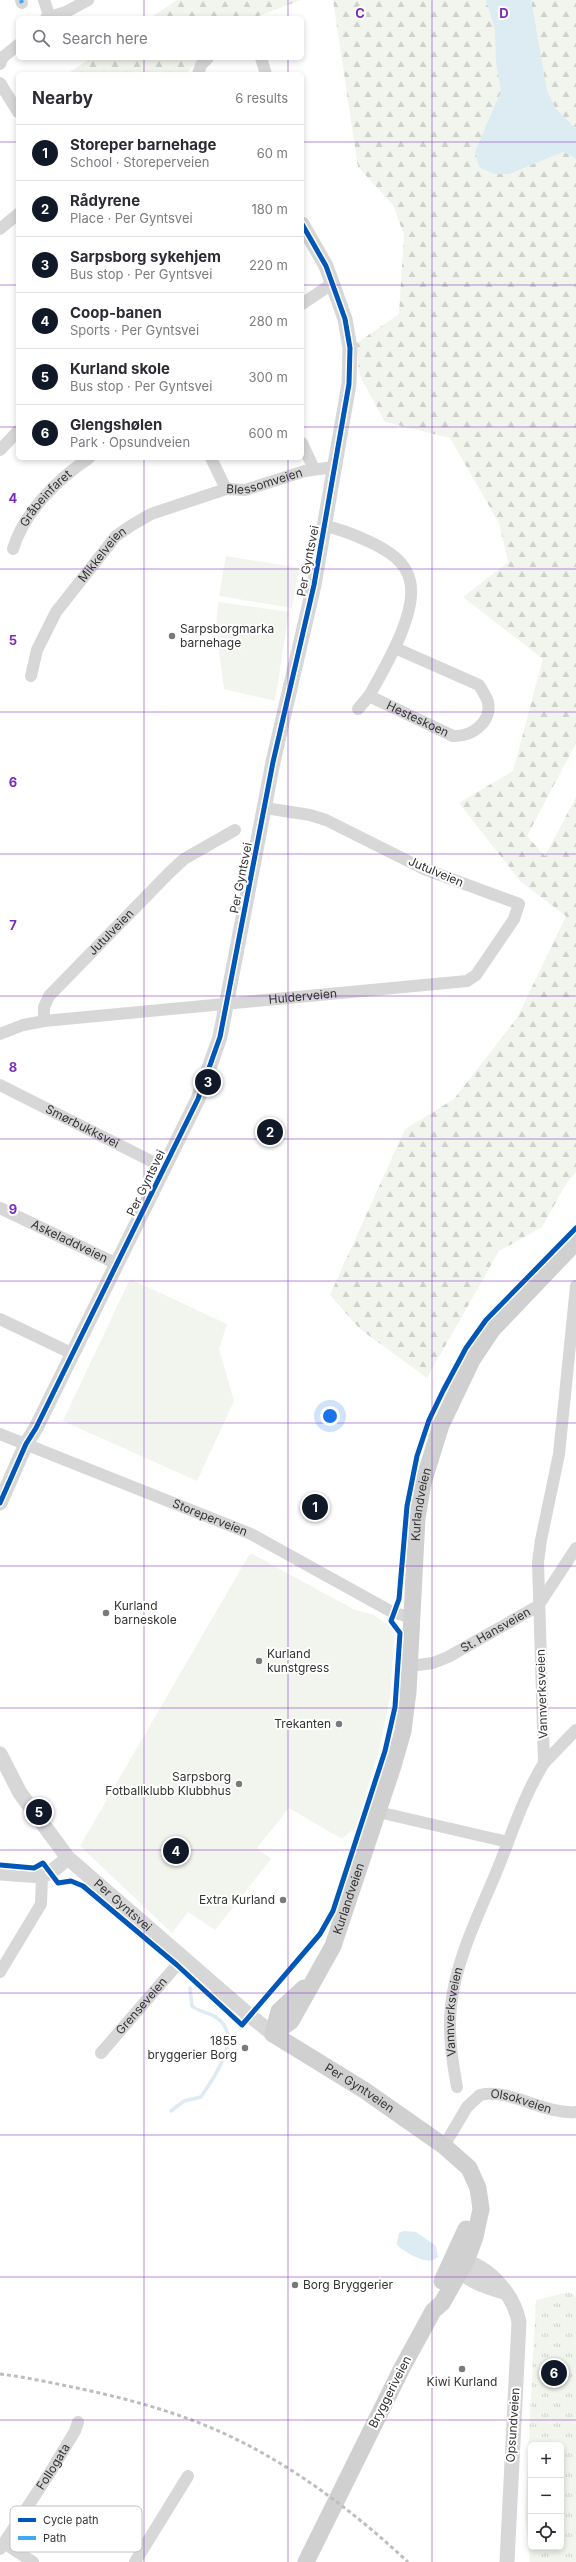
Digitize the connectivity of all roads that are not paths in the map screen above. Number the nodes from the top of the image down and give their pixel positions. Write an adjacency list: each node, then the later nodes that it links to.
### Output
1 (44, 0): 3 (street)
2 (88, 0): 4 (street)
3 (47, 16)
4 (51, 16)
5 (16, 47): 8 (street)
6 (206, 60): 9 (street)
7 (262, 60): 10 (street)
8 (0, 64)
9 (199, 72)
10 (265, 72)
11 (0, 83): 12 (street)
12 (16, 109)
13 (16, 216): 15 (street)
14 (304, 227): 16 (street, Per Gyntsvei)
15 (0, 229)
16 (333, 283): 17 (street); 23 (street, Per Gyntsvei)
17 (304, 303)
18 (16, 433): 20 (street)
19 (304, 447): 24 (street, Blessomveien)
20 (0, 450)
21 (88, 460): 27 (street, Gråbeinfaret)
22 (212, 460): 25 (street, Blessomveien)
23 (334, 467): 24 (street, Blessomveien); 26 (street, Per Gyntsvei)
24 (314, 469): 25 (street, Blessomveien)
25 (226, 489): 29 (street, Mikkelveien)
26 (325, 526): 28 (street); 32 (street, Per Gyntsvei)
27 (13, 549)
28 (395, 648): 30 (street); 30 (street, Hesteskoen)
29 (30, 676)
30 (369, 696): 31 (street)
31 (358, 709)
32 (265, 808): 34 (street, Jutulveien); 35 (street, Per Gyntsvei)
33 (234, 830): 36 (street, Jutulveien)
34 (519, 904): 35 (street, Hulderveien)
35 (227, 1005): 36 (street, Hulderveien); 39 (street, Per Gyntsvei)
36 (44, 1021): 37 (street)
37 (0, 1034)
38 (0, 1085): 39 (street, Smørbukksvei)
39 (165, 1168): 42 (street, Per Gyntsvei)
40 (0, 1208): 42 (street, Askeladdveien)
41 (576, 1242): 51 (main road, Kurlandveien)
42 (117, 1264): 45 (street, Per Gyntsvei)
43 (576, 1286): 50 (street, Vannverksveien)
44 (0, 1319): 45 (street)
45 (71, 1353): 47 (street, Per Gyntsvei)
46 (0, 1434): 47 (street, Storeperveien)
47 (26, 1444): 48 (street, Per Gyntsvei); 51 (street, Storeperveien)
48 (0, 1503)
49 (576, 1548): 50 (street, St. Hansveien)
50 (538, 1606): 52 (street, St. Hansveien); 55 (street, Vannverksveien)
51 (412, 1618): 52 (main road, Kurlandveien)
52 (410, 1666): 56 (main road, Kurlandveien)
53 (576, 1730): 55 (street)
54 (0, 1754): 58 (street, Per Gyntsvei)
55 (544, 1764): 57 (street, Vannverksveien)
56 (378, 1812): 57 (street); 63 (main road, Kurlandveien)
57 (508, 1842): 65 (street, Vannverksveien)
58 (68, 1858): 60 (street); 61 (street, Per Gyntsvei)
59 (0, 1873): 60 (street)
60 (42, 1876): 62 (street)
61 (183, 1958): 63 (street, Per Gyntsvei); 64 (street, Grenseveien)
62 (0, 1972)
63 (273, 2034): 67 (main road, Per Gyntveien)
64 (101, 2053)
65 (457, 2087)
66 (576, 2112): 67 (street, Olsokveien)
67 (444, 2146): 68 (main road)
68 (460, 2264): 79 (main road, Bryggeriveien); 80 (street, Opsundveien)
69 (78, 2422): 71 (street, Follogata)
70 (188, 2476): 74 (street)
71 (28, 2506)
72 (10, 2534): 73 (street, Follogata)
73 (2, 2546)
74 (142, 2551)
75 (14, 2552): 77 (street)
76 (141, 2552): 78 (street)
77 (33, 2562)
78 (135, 2562)
79 (306, 2562)
80 (507, 2562)

